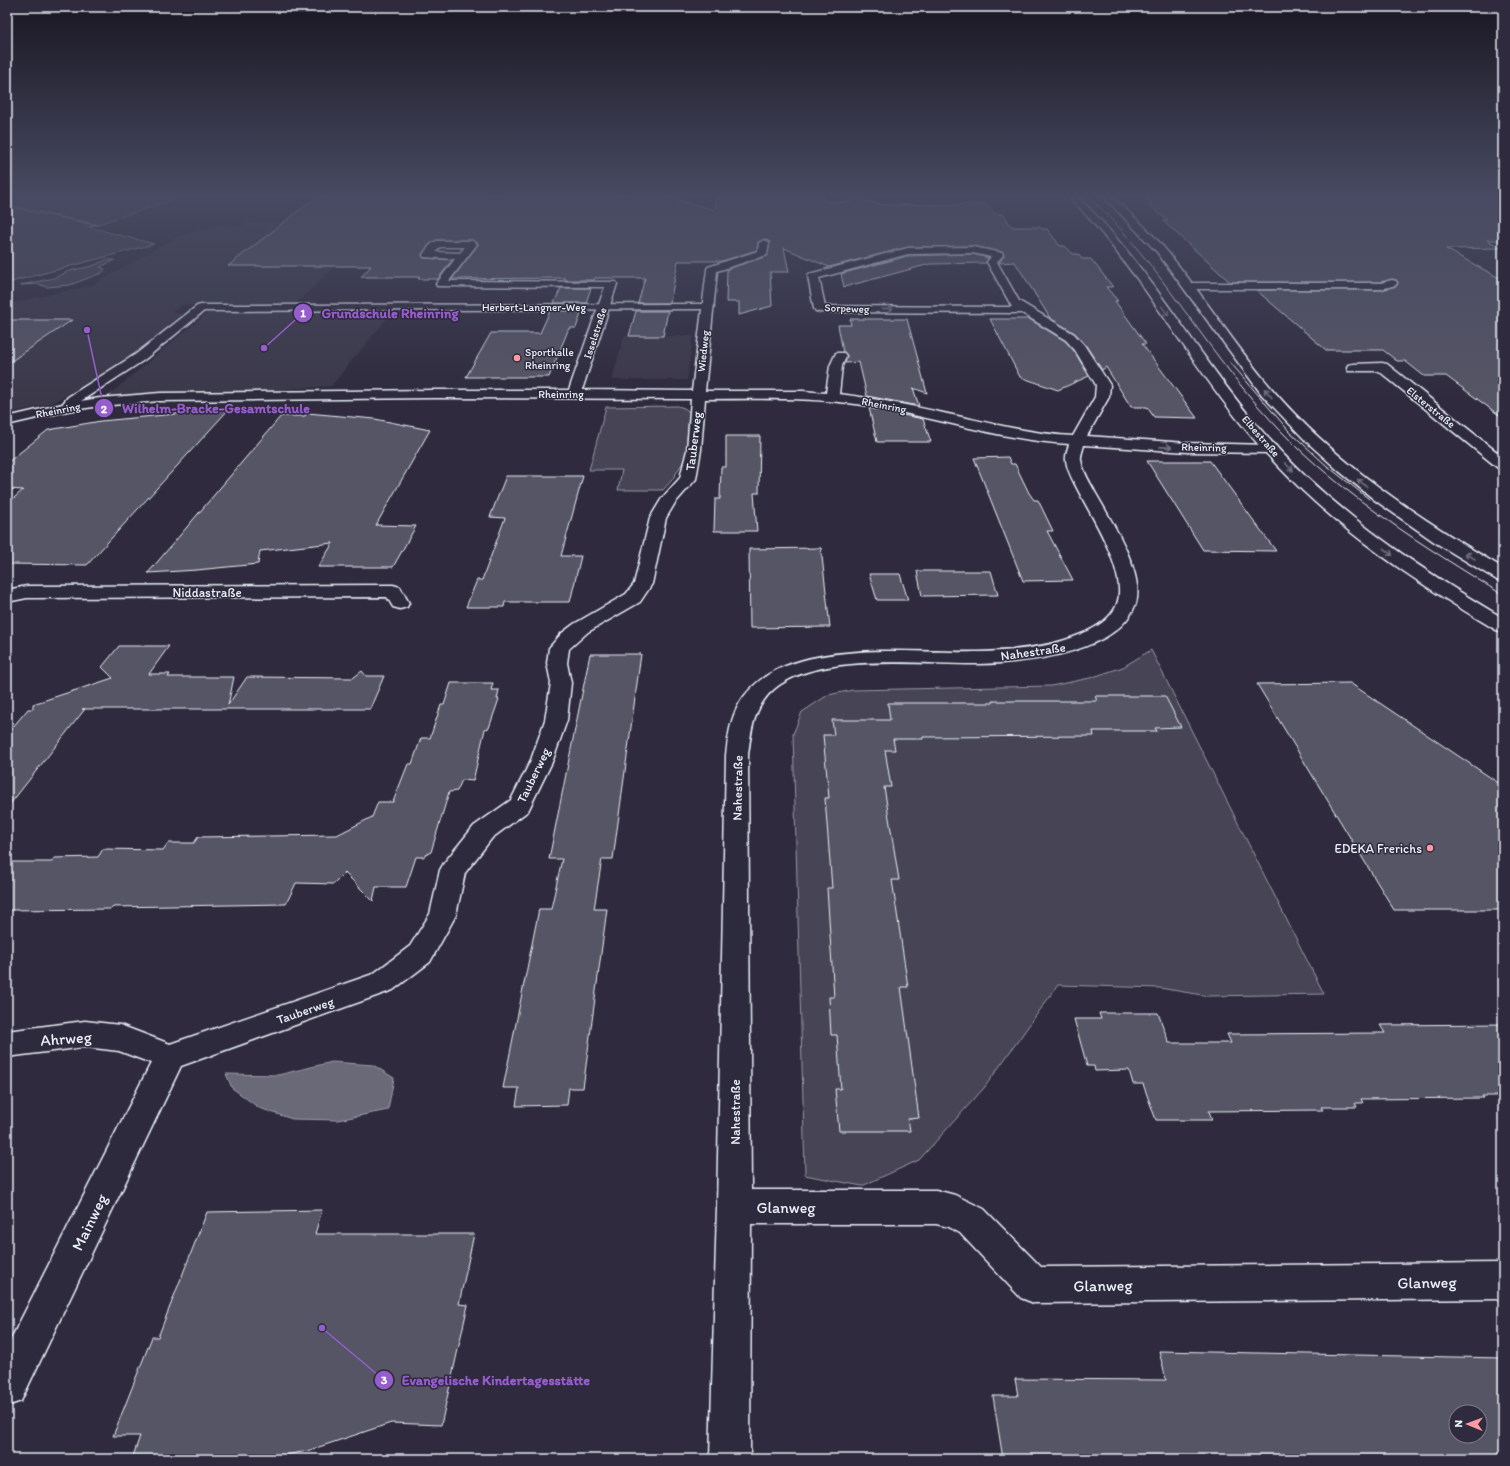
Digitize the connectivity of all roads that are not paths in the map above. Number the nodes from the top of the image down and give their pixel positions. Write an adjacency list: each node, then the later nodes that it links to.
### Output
1 (458, 262): 9 (street, Isselstraße)
2 (736, 262): 10 (street, Wiedweg)
3 (865, 262): 11 (street, Sorpeweg, one-way to 11)
4 (992, 262): 11 (street, Sorpeweg, one-way to 4)
5 (1130, 262): 19 (street, Elbestraße, one-way to 19)
6 (1170, 262): 8 (street)
7 (1392, 283): 8 (street)
8 (1188, 286): 24 (street, one-way to 8)
9 (604, 307): 10 (street, Herbert-Langner-Weg); 14 (street, Isselstraße); 17 (street, Herbert-Langner-Weg)
10 (708, 307): 15 (street, Wiedweg)
11 (1024, 310): 20 (street, Nahestraße)
12 (840, 356): 16 (street)
13 (1353, 368): 23 (street, Elsterstraße)
14 (574, 394): 15 (street, Rheinring); 17 (street, Rheinring)
15 (698, 395): 16 (street, Rheinring); 29 (street, Tauberweg)
16 (832, 396): 20 (street, Rheinring)
17 (67, 407): 18 (street, Rheinring)
18 (7, 421)
19 (1257, 433): 21 (street, Rheinring); 22 (street, Elbestraße)
20 (1077, 441): 21 (street, Rheinring); 30 (street, Nahestraße)
21 (1113, 442): 22 (street, Rheinring, one-way to 22)
22 (1271, 449): 27 (street, Elbestraße, one-way to 27)
23 (1503, 465)
24 (1503, 576)
25 (7, 596): 26 (street, Niddastraße)
26 (400, 603)
27 (1503, 626)
28 (7, 1044): 29 (street, Ahrweg)
29 (170, 1057): 32 (street, Mainweg)
30 (734, 1207): 31 (street, Glanweg); 33 (street, Nahestraße)
31 (1503, 1281)
32 (7, 1387)
33 (730, 1459)

